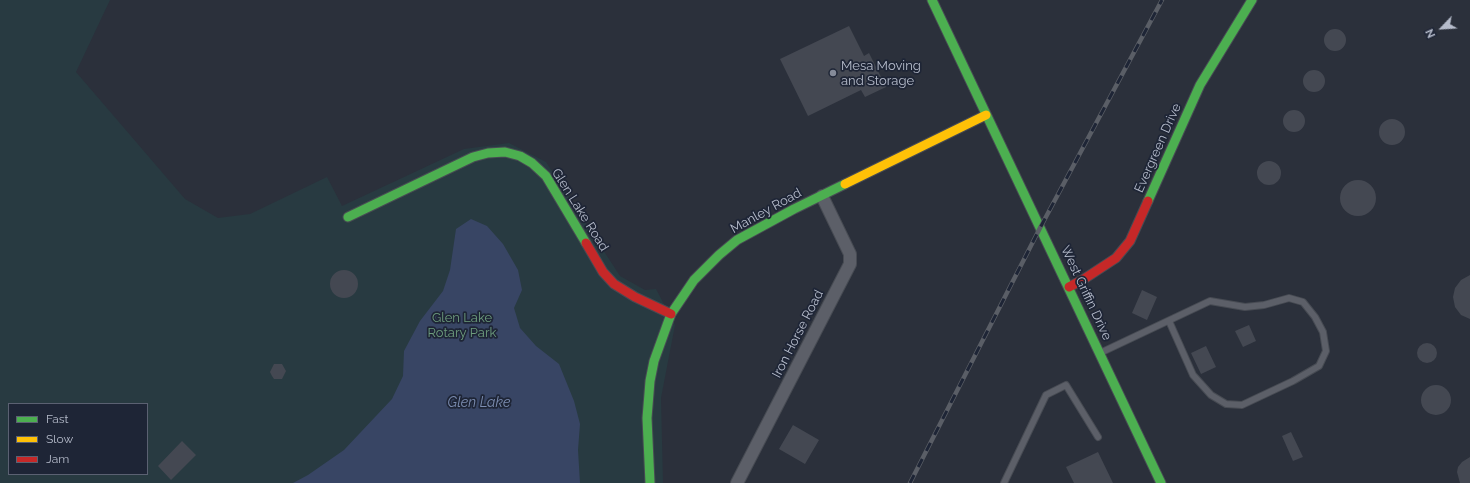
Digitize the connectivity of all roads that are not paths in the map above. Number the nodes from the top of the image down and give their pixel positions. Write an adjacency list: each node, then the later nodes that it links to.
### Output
1 (932, 0): 3 (street, West Griffin Drive)
2 (1252, 0): 6 (street, Evergreen Drive)
3 (986, 115): 4 (street, Manley Road); 6 (street, West Griffin Drive)
4 (822, 196): 7 (street, Manley Road); 12 (street, Iron Horse Road)
5 (348, 217): 7 (street, Glen Lake Road)
6 (1069, 288): 9 (street, West Griffin Drive)
7 (671, 314): 11 (street, Manley Road)
8 (1169, 321): 8 (lane); 9 (lane)
9 (1100, 354): 14 (street, West Griffin Drive)
10 (1098, 437): 13 (lane)
11 (650, 483)
12 (737, 483)
13 (1004, 483)
14 (1161, 483)

